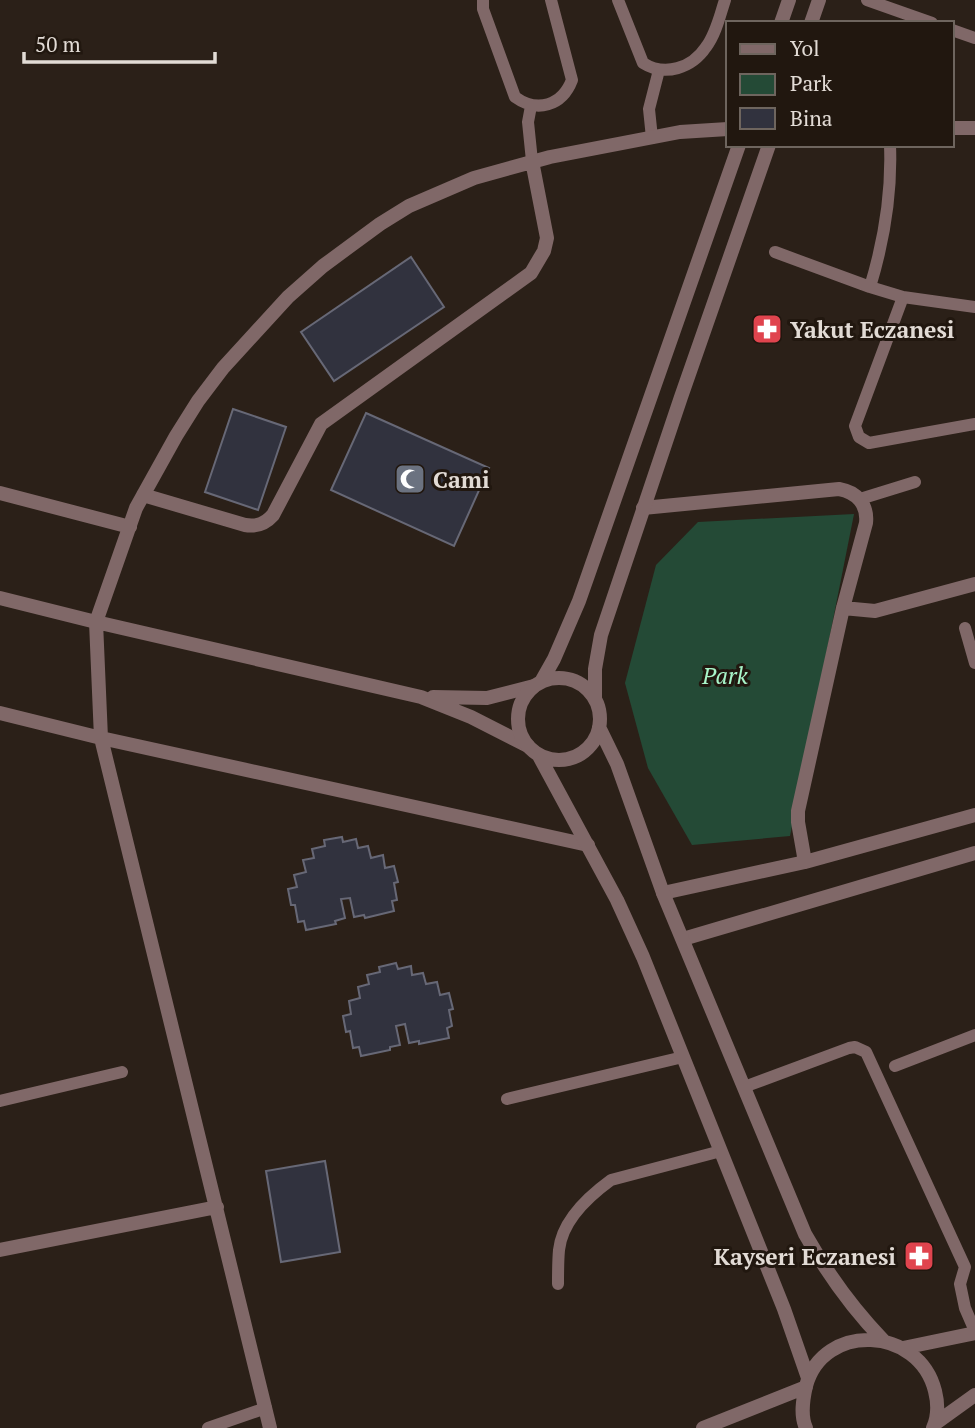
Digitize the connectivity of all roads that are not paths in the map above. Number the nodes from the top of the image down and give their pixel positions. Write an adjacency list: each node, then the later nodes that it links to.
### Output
1 (483, 0): 14 (lane)
2 (551, 0): 14 (lane)
3 (618, 0): 13 (lane)
4 (725, 0): 13 (lane)
5 (789, 0): 8 (street)
6 (819, 0): 9 (street)
7 (867, 0): 10 (lane)
8 (782, 21)
9 (812, 21)
10 (926, 21)
11 (954, 31): 12 (lane)
12 (975, 38)
13 (659, 70): 18 (lane)
14 (531, 106): 22 (lane)
15 (954, 128): 16 (street)
16 (975, 128)
17 (726, 129): 18 (street)
18 (652, 138): 22 (street)
19 (738, 147): 40 (street)
20 (768, 147): 32 (street)
21 (890, 147): 24 (lane)
22 (532, 161): 30 (street); 30 (street)
23 (775, 252): 24 (lane)
24 (870, 287): 25 (lane)
25 (903, 297): 26 (lane); 27 (lane)
26 (975, 307)
27 (975, 424)
28 (915, 482): 31 (lane)
29 (0, 494): 33 (street)
30 (143, 495): 33 (street)
31 (860, 499): 32 (street); 36 (street)
32 (643, 508): 42 (street)
33 (130, 527): 37 (street)
34 (975, 584): 36 (street)
35 (0, 598): 37 (street)
36 (843, 608): 50 (street)
37 (96, 622): 41 (street); 45 (street)
38 (965, 628): 39 (lane)
39 (975, 663)
40 (538, 684): 41 (street); 42 (street); 46 (street)
41 (421, 696): 46 (street)
42 (595, 699): 44 (street)
43 (0, 713): 45 (street)
44 (599, 727): 46 (street); 51 (street)
45 (101, 738): 48 (street); 61 (street)
46 (533, 750): 48 (street)
47 (975, 815): 50 (street)
48 (589, 845): 54 (street)
49 (975, 853): 52 (street)
50 (805, 862): 51 (street)
51 (663, 892): 52 (street)
52 (683, 939): 57 (street)
53 (975, 1035): 55 (lane)
54 (683, 1057): 58 (lane); 60 (street)
55 (895, 1066)
56 (122, 1072): 59 (lane)
57 (744, 1087): 64 (lane); 65 (street)
58 (507, 1099)
59 (0, 1101)
60 (721, 1151): 63 (lane); 67 (street)
61 (217, 1207): 62 (street); 69 (street)
62 (0, 1250)
63 (558, 1284)
64 (975, 1332): 66 (street)
65 (883, 1340): 66 (street); 67 (street)
66 (903, 1348): 70 (street)
67 (807, 1383): 73 (street); 74 (street)
68 (975, 1395): 70 (street)
69 (266, 1408): 71 (lane); 72 (street)
70 (934, 1425)
71 (208, 1428)
72 (270, 1428)
73 (703, 1428)
74 (806, 1428)

